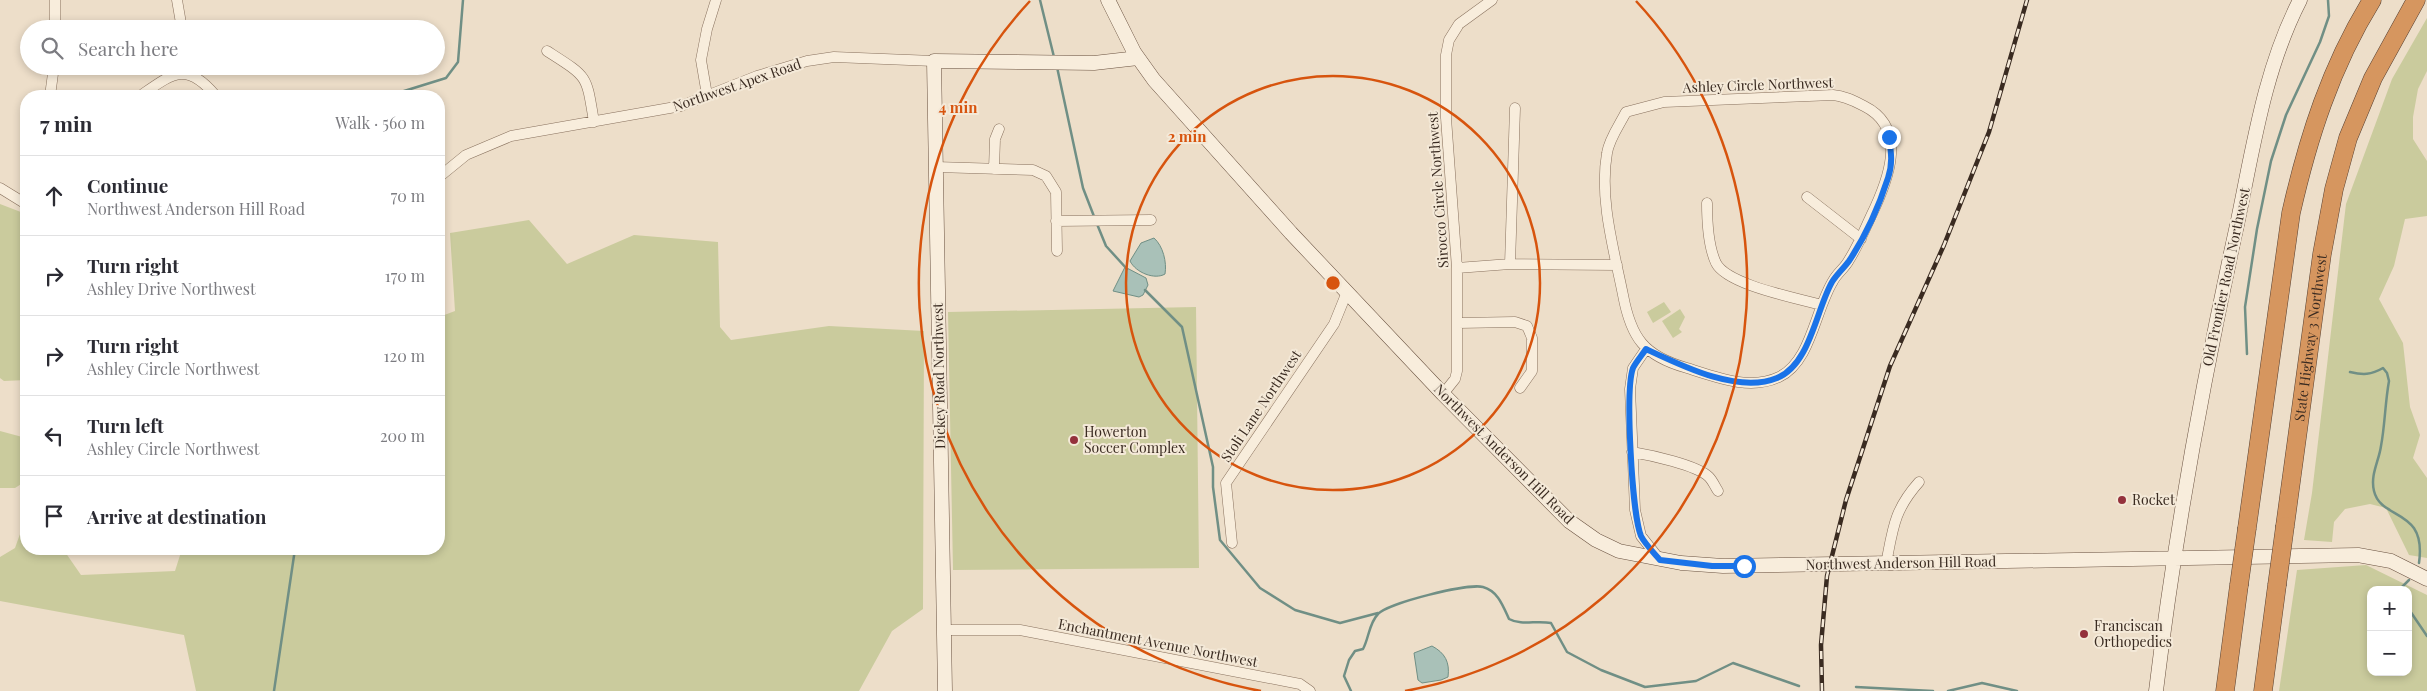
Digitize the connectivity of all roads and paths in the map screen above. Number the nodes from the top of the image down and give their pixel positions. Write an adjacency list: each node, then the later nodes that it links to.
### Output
1 (55, 0): 9 (street)
2 (177, 0): 10 (street)
3 (716, 0): 20 (street)
4 (1108, 0): 12 (main road, Northwest Anderson Hill Road)
5 (1492, 0): 37 (street, Sirocco Circle Northwest)
6 (2300, 0): 48 (main road, Old Frontier Road Northwest)
7 (2372, 0): 56 (highway, bridge)
8 (2416, 0): 57 (highway, State Highway 3 Northwest, bridge)
9 (55, 20)
10 (180, 20)
11 (547, 51): 22 (street)
12 (1138, 58): 13 (main road, Northwest Apex Road); 38 (main road, Northwest Anderson Hill Road)
13 (934, 61): 20 (street, Northwest Apex Road); 24 (main road, Dickey Road Northwest)
14 (53, 75): 17 (street)
15 (175, 75): 18 (street)
16 (195, 75): 19 (street)
17 (51, 90)
18 (148, 90)
19 (211, 90)
20 (708, 95): 22 (street, Northwest Apex Road)
21 (1515, 108): 35 (street)
22 (594, 122): 26 (street, Northwest Apex Road)
23 (999, 129): 25 (street)
24 (936, 167): 25 (street); 52 (main road, Dickey Road Northwest)
25 (994, 169): 32 (street)
26 (445, 172)
27 (0, 188): 29 (street)
28 (1807, 197): 33 (street)
29 (20, 200)
30 (1707, 203): 39 (street)
31 (1151, 220): 32 (street)
32 (1056, 221): 34 (street)
33 (1860, 239): 36 (street, Ashley Circle Northwest); 39 (street, Ashley Circle Northwest)
34 (1058, 251)
35 (1510, 264): 36 (street); 37 (street)
36 (1617, 265): 41 (street, Ashley Circle Northwest)
37 (1458, 268): 40 (street, Sirocco Circle Northwest)
38 (1347, 292): 43 (main road, Northwest Anderson Hill Road); 47 (street, Stoli Lane Northwest)
39 (1821, 305): 41 (street, Ashley Circle Northwest)
40 (1458, 323): 42 (street); 43 (street, Sirocco Circle Northwest)
41 (1646, 349): 44 (street)
42 (1520, 388)
43 (1443, 394): 49 (main road, Northwest Anderson Hill Road)
44 (1632, 452): 46 (street); 49 (street)
45 (1919, 482): 50 (street)
46 (1718, 491)
47 (1232, 543)
48 (2173, 559): 50 (main road, Northwest Anderson Hill Road); 51 (main road, Northwest Anderson Hill Road); 55 (main road, Old Frontier Road Northwest)
49 (1660, 560): 50 (main road, Northwest Anderson Hill Road)
50 (1886, 564)
51 (2427, 579)
52 (943, 630): 53 (main road, Dickey Road Northwest); 54 (street, Enchantment Avenue Northwest)
53 (945, 691)
54 (1310, 691)
55 (2156, 691)
56 (2225, 691)
57 (2263, 691)

